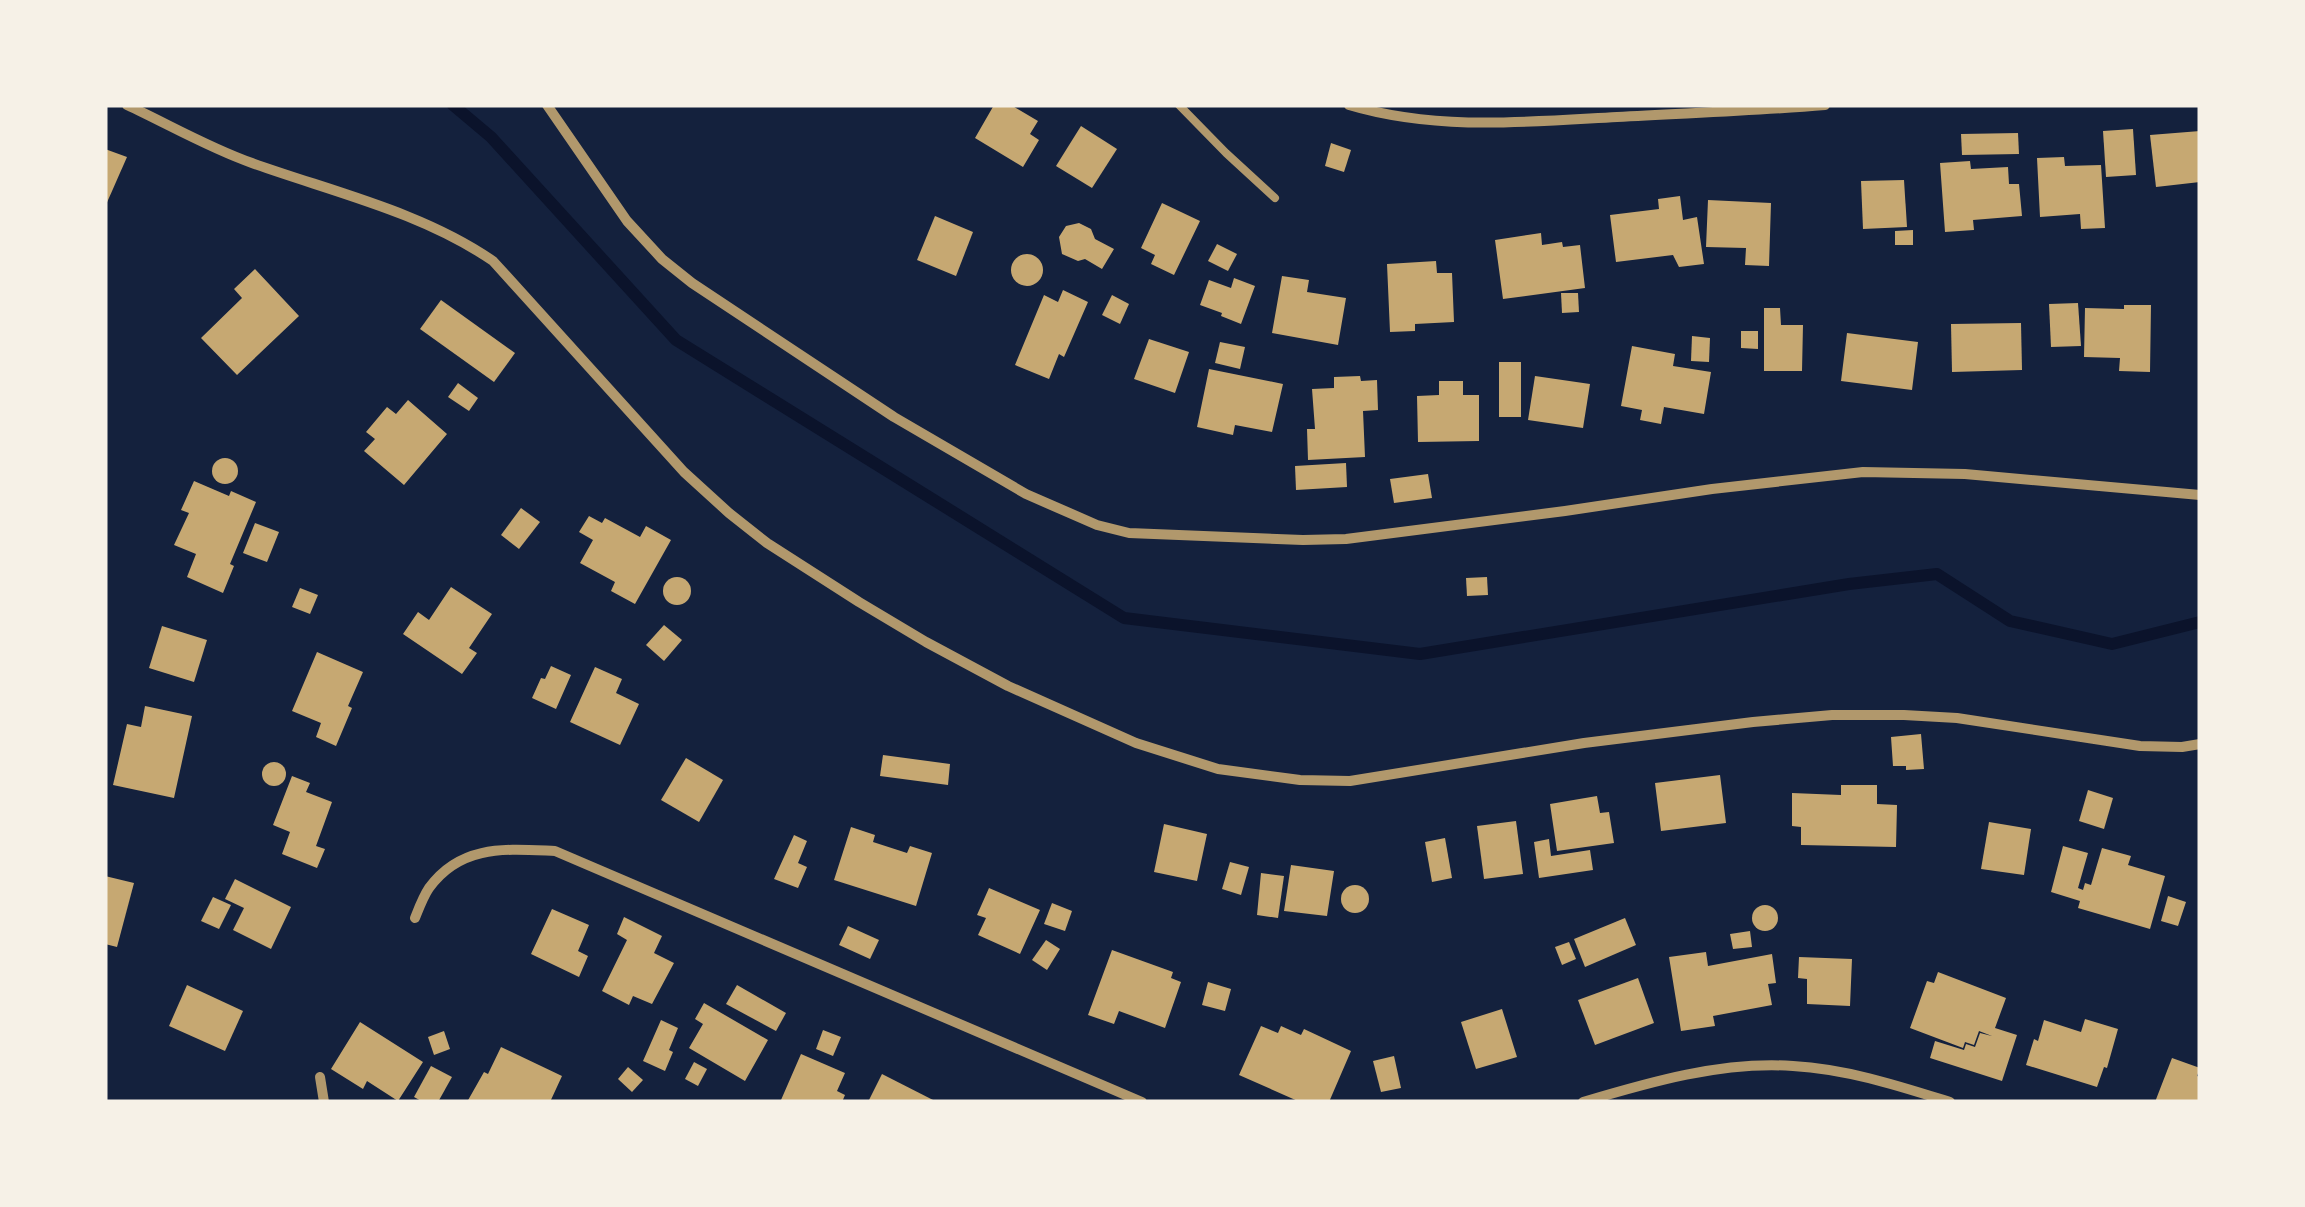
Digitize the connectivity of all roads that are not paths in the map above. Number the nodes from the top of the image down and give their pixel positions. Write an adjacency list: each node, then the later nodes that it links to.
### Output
1 (127, 105): 8 (street)
2 (547, 105): 7 (street)
3 (1179, 105): 6 (lane)
4 (1348, 105): 5 (street)
5 (1825, 105)
6 (1275, 198)
7 (2200, 495)
8 (2200, 744)
9 (415, 918): 12 (street)
10 (320, 1076): 11 (street)
11 (324, 1102)
12 (1142, 1102)
13 (1583, 1102): 14 (street)
14 (1950, 1102)

